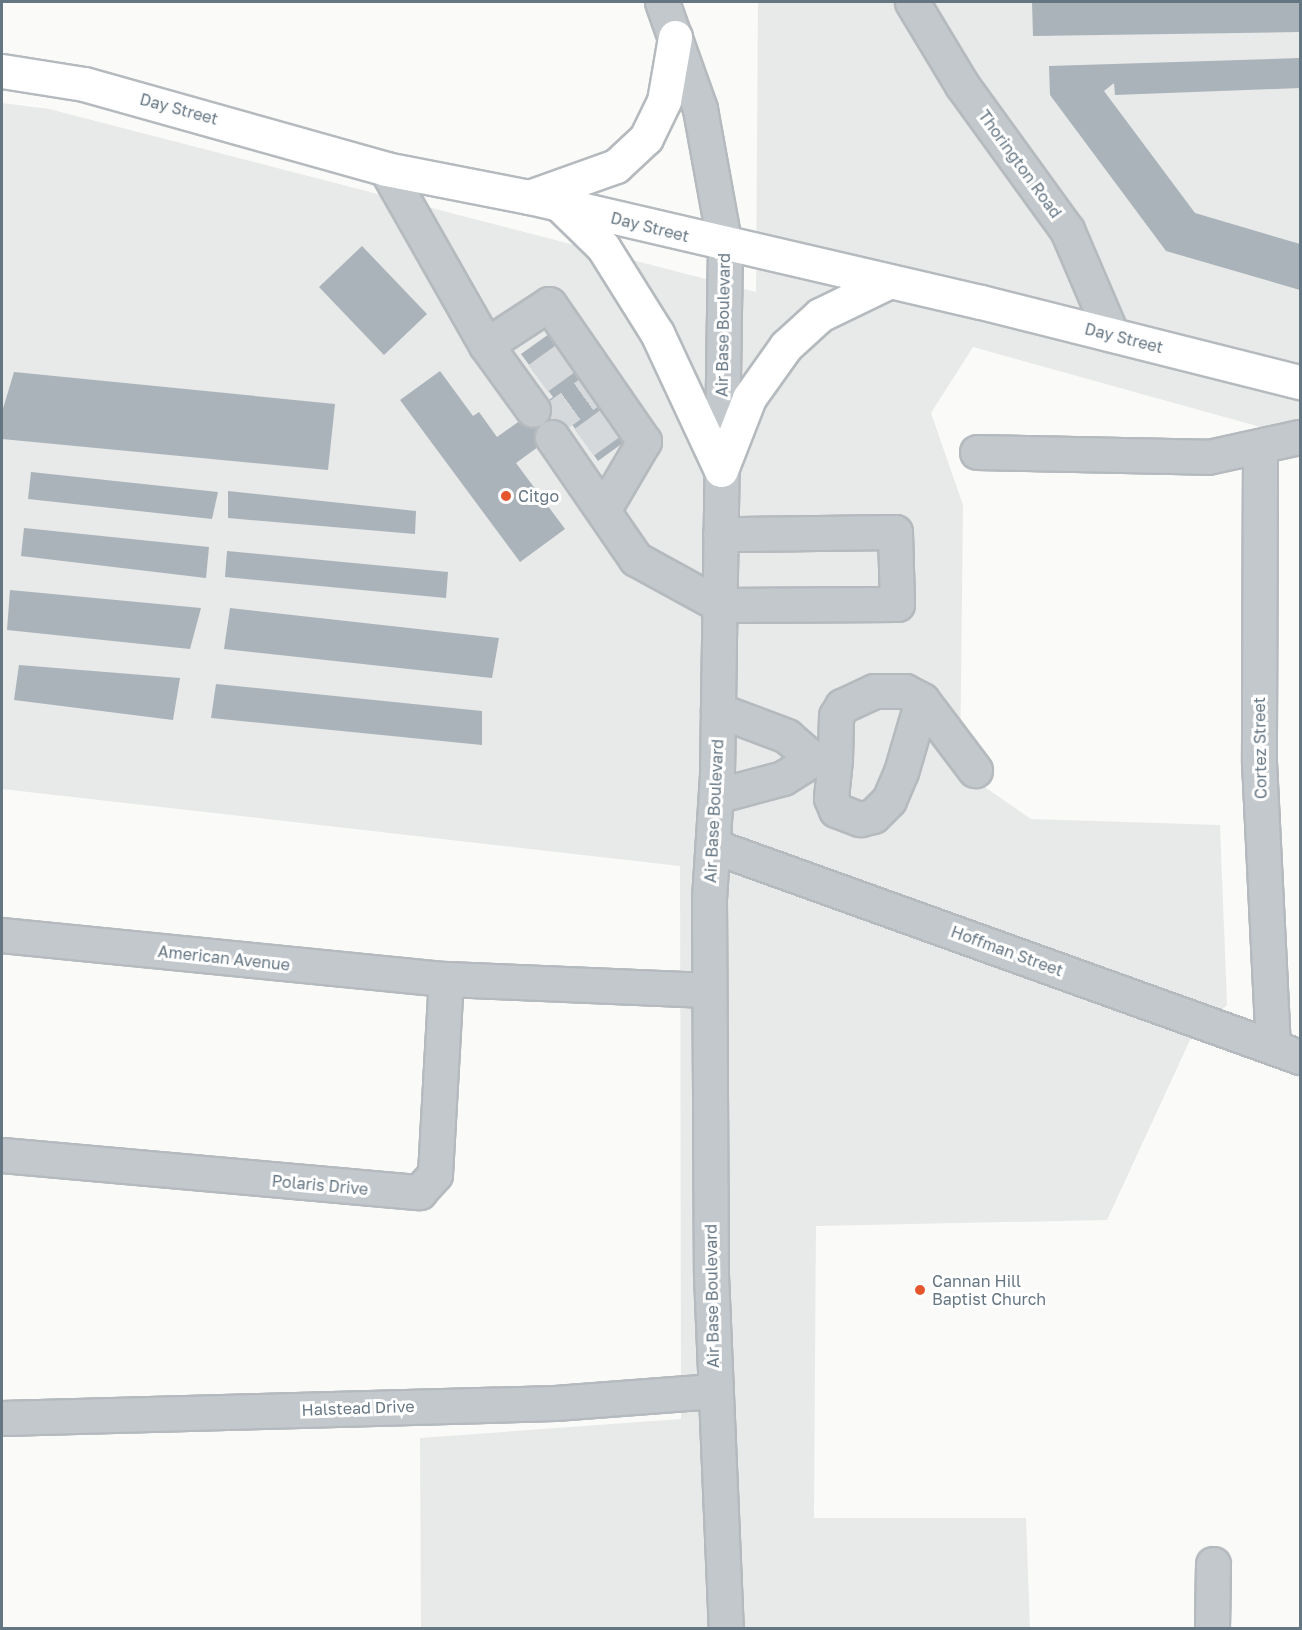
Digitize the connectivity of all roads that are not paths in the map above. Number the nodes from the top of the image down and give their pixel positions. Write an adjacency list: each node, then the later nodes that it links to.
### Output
1 (662, 2): 3 (street, Air Base Boulevard)
2 (912, 2): 9 (street, Thorington Road)
3 (675, 37): 6 (main road); 7 (street, Air Base Boulevard)
4 (2, 71): 5 (main road, Day Street)
5 (386, 170): 6 (main road, Day Street); 10 (street)
6 (544, 201): 7 (main road, Day Street); 17 (main road)
7 (725, 246): 8 (main road, Day Street); 17 (street, Air Base Boulevard)
8 (888, 282): 9 (main road, Day Street); 17 (main road)
9 (1112, 335): 11 (main road, Day Street)
10 (486, 345): 12 (street); 18 (street)
11 (1300, 382)
12 (530, 393)
13 (1300, 437): 15 (street)
14 (568, 445): 18 (street)
15 (1260, 450): 16 (street); 30 (street, Cortez Street)
16 (977, 452)
17 (721, 470): 19 (street, Air Base Boulevard)
18 (604, 509): 20 (street)
19 (720, 534): 20 (street, Air Base Boulevard); 20 (street)
20 (720, 605): 22 (street, Air Base Boulevard)
21 (922, 700): 23 (street); 23 (street); 24 (street)
22 (718, 710): 23 (street); 25 (street, Air Base Boulevard)
23 (824, 759): 25 (street)
24 (975, 770)
25 (716, 796): 26 (street, Air Base Boulevard)
26 (712, 846): 29 (street, Air Base Boulevard); 30 (street, Hoffman Street)
27 (2, 935): 28 (street, American Avenue)
28 (446, 979): 29 (street, American Avenue); 31 (street, Polaris Drive)
29 (709, 990): 32 (street, Air Base Boulevard)
30 (1287, 1051)
31 (2, 1155)
32 (714, 1391): 33 (street, Halstead Drive); 35 (street, Air Base Boulevard)
33 (2, 1418)
34 (1213, 1564): 36 (street)
35 (726, 1629)
36 (1212, 1629)

